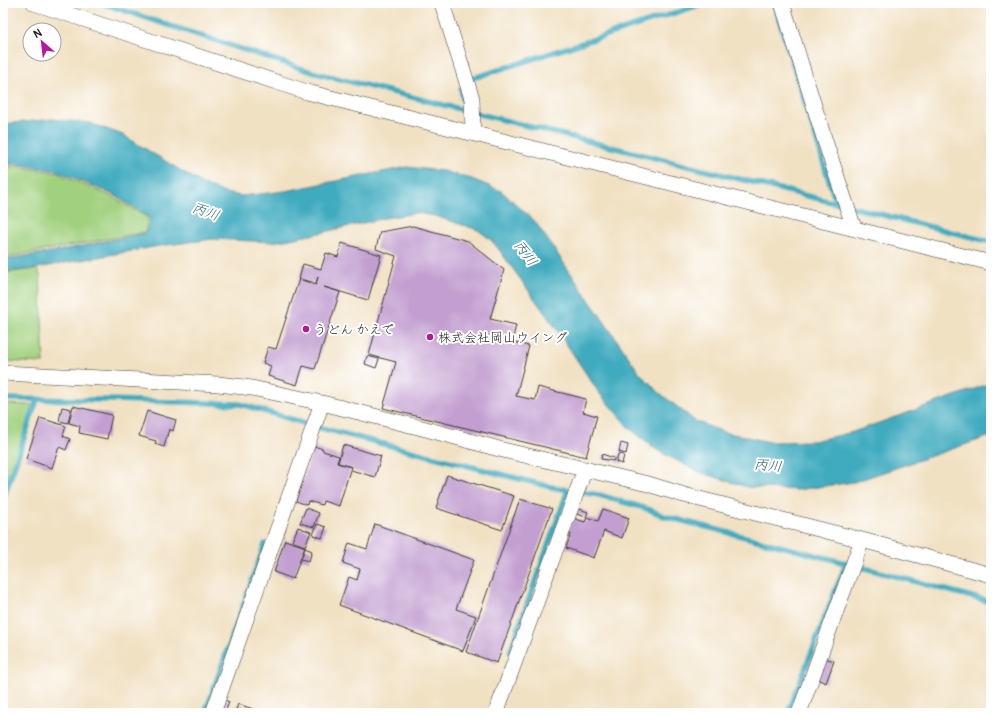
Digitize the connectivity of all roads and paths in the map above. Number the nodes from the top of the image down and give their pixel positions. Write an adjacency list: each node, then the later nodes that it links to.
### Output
1 (34, 3): 4 (street)
2 (442, 3): 4 (street)
3 (782, 3): 5 (street)
4 (472, 127): 5 (street)
5 (854, 228): 6 (street)
6 (991, 264)
7 (3, 373): 8 (street)
8 (322, 403): 9 (street); 12 (street)
9 (585, 469): 10 (street); 13 (street)
10 (860, 547): 11 (street); 14 (street)
11 (991, 575)
12 (213, 713)
13 (496, 713)
14 (799, 713)

